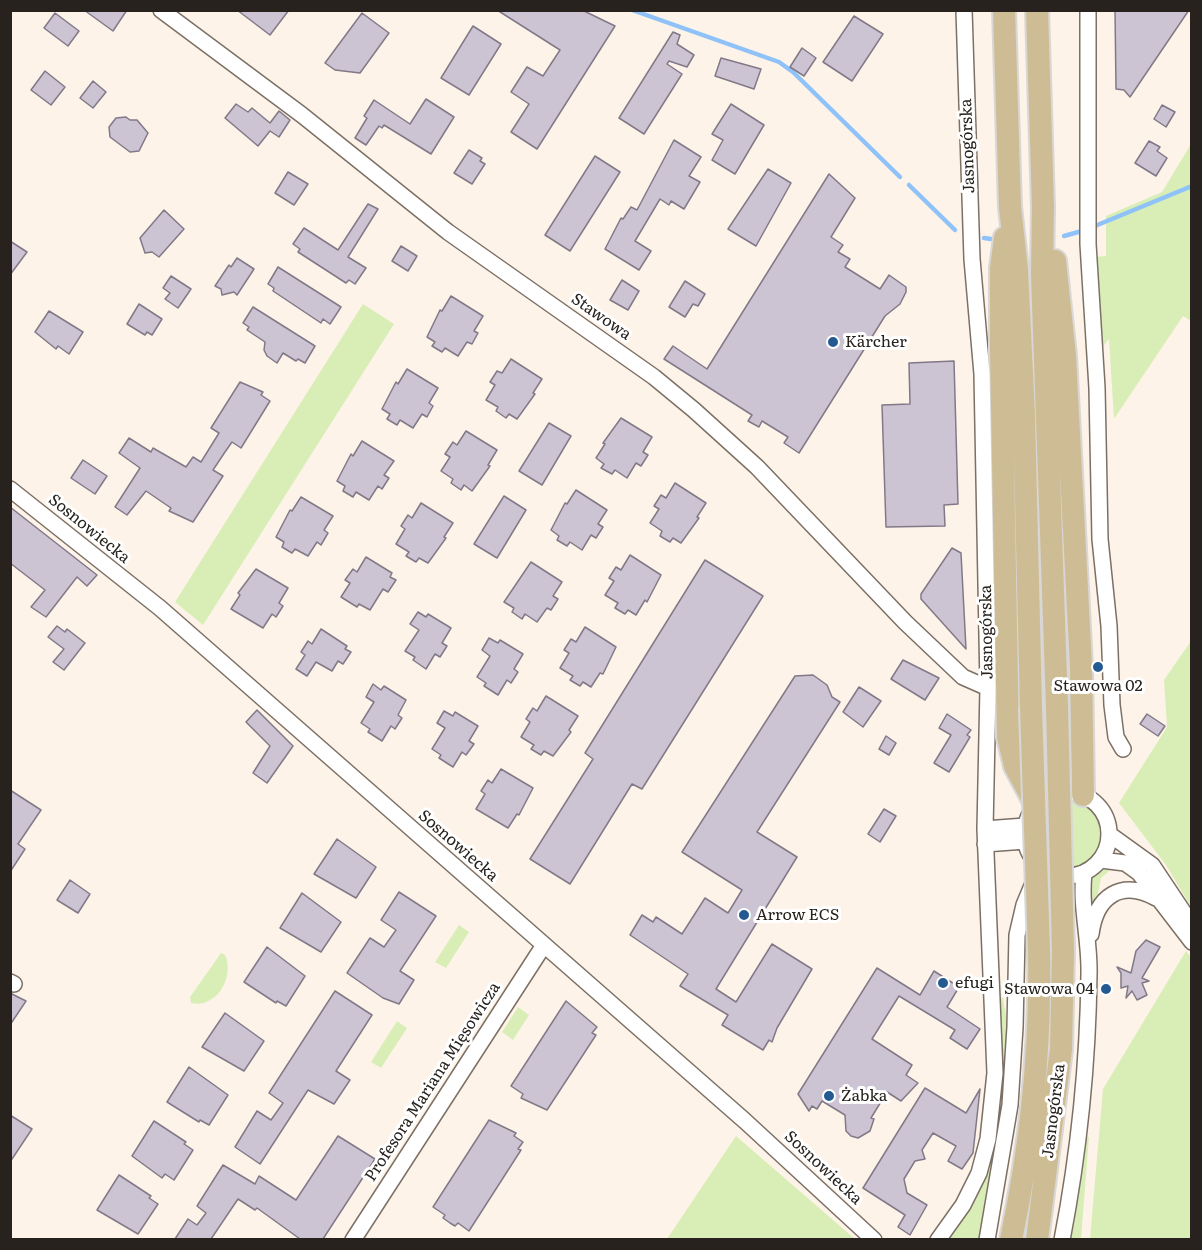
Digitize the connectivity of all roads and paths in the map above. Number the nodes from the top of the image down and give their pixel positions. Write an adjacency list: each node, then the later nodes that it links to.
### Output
1 (161, 10): 9 (street, Stawowa)
2 (964, 10): 9 (street, Jasnogórska)
3 (1004, 10): 6 (main road, Jasnogórska)
4 (1037, 10): 7 (main road, Jasnogórska)
5 (1088, 10): 10 (street)
6 (1010, 207): 12 (main road); 28 (main road, Jasnogórska, bridge)
7 (1043, 207): 11 (main road); 29 (main road, Jasnogórska, bridge)
8 (10, 489): 23 (street, Sosnowiecka)
9 (988, 688): 15 (street, Jasnogórska)
10 (1123, 749)
11 (1083, 795): 12 (street); 14 (street)
12 (1036, 805): 13 (street)
13 (1025, 834): 15 (street); 17 (street)
14 (1109, 834): 16 (street); 20 (street)
15 (985, 836): 26 (street, Jasnogórska)
16 (1101, 860): 18 (street); 19 (street)
17 (1040, 868): 18 (street); 27 (street)
18 (1084, 873): 22 (street, Jasnogórska)
19 (1156, 898): 21 (street); 22 (street)
20 (1191, 925)
21 (1191, 942)
22 (1089, 944): 30 (street, Jasnogórska)
23 (544, 945): 24 (street, Profesora Mariana Mięsowicza); 25 (street, Sosnowiecka)
24 (352, 1239)
25 (874, 1239)
26 (938, 1239)
27 (987, 1239)
28 (1011, 1239)
29 (1037, 1239)
30 (1062, 1239)

